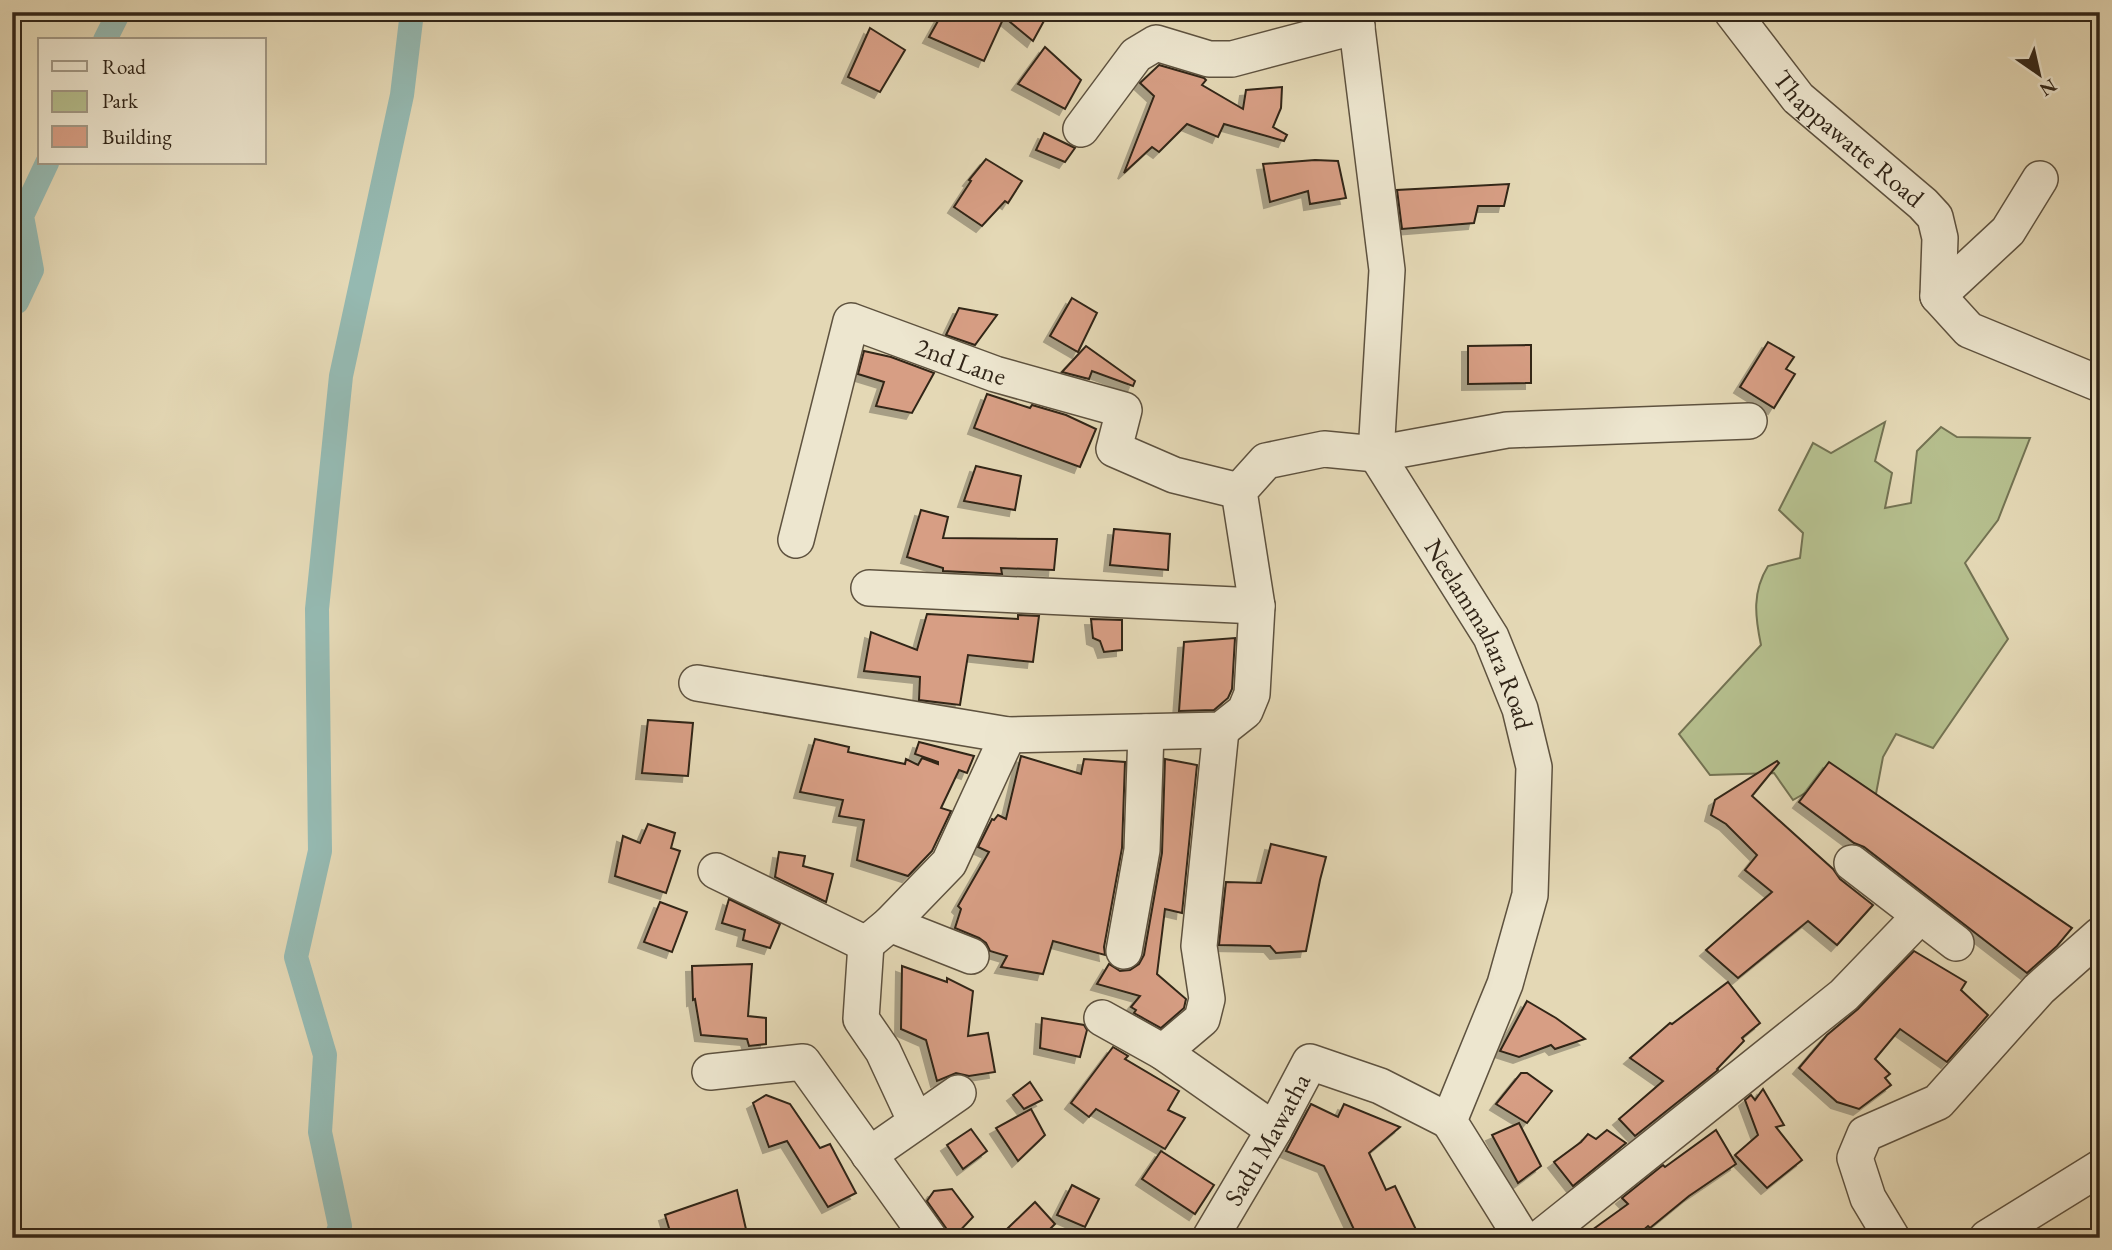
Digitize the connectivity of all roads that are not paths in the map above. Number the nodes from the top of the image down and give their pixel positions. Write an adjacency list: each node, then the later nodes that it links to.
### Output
1 (1732, 12): 5 (street, Thappawatte Road)
2 (1356, 19): 3 (street); 8 (street)
3 (1081, 129)
4 (2040, 179): 5 (street)
5 (1938, 296): 6 (street)
6 (2100, 384)
7 (1749, 421): 8 (street)
8 (1376, 454): 9 (street); 29 (street, Neelammahara Road)
9 (1239, 491): 10 (street, 2nd Lane); 12 (street)
10 (796, 541)
11 (869, 588): 12 (street)
12 (1257, 606): 14 (street)
13 (696, 683): 16 (street)
14 (1220, 730): 15 (street); 26 (street)
15 (1146, 732): 16 (street); 23 (street)
16 (1008, 735): 20 (street)
17 (1852, 863): 19 (street)
18 (716, 871): 20 (street)
19 (1920, 916): 22 (street); 37 (street)
20 (878, 934): 24 (street); 30 (street)
21 (2100, 935): 38 (street)
22 (1956, 943)
23 (1124, 951)
24 (971, 956)
25 (1102, 1018): 26 (street)
26 (1163, 1052): 31 (street)
27 (710, 1072): 32 (street)
28 (958, 1093): 30 (street)
29 (1449, 1121): 31 (street, Sadu Mawatha); 36 (street)
30 (916, 1122): 32 (street)
31 (1275, 1130): 35 (street, Sadu Mawatha)
32 (869, 1155): 34 (street)
33 (2100, 1168): 39 (street)
34 (929, 1238)
35 (1210, 1238)
36 (1522, 1238)
37 (1540, 1238)
38 (1892, 1238)
39 (1987, 1238)

